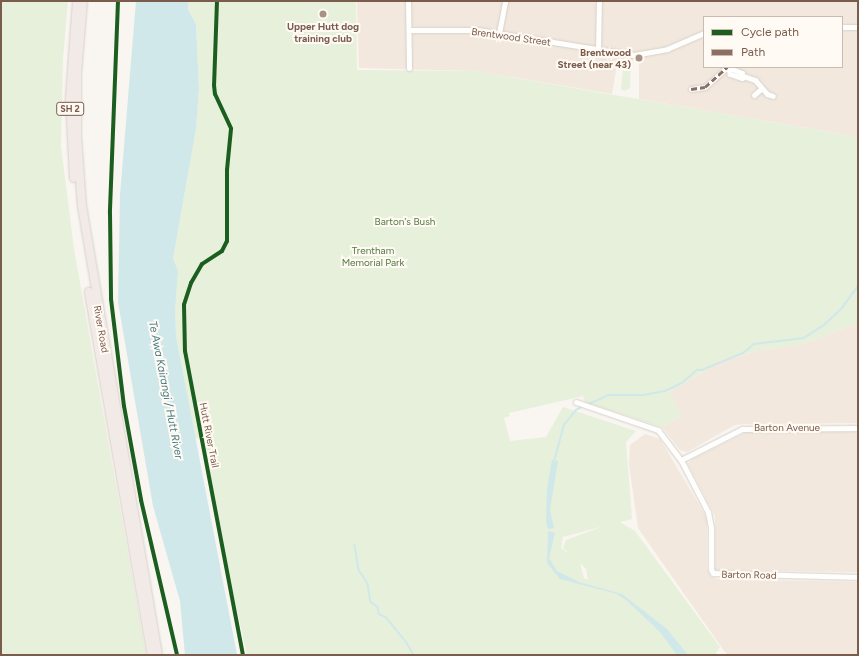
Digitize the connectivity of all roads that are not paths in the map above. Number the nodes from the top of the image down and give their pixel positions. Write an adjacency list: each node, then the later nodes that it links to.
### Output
1 (76, 1): 23 (highway, River Road / SH 2)
2 (83, 1): 24 (highway, River Road / SH 2)
3 (408, 1): 8 (street)
4 (505, 1): 9 (street)
5 (599, 1): 11 (street)
6 (843, 27): 7 (street)
7 (858, 27)
8 (409, 30): 9 (street, Brentwood Street); 12 (street)
9 (499, 33): 11 (street, Brentwood Street)
10 (703, 33): 11 (street, Brentwood Street)
11 (598, 51)
12 (410, 68)
13 (727, 68): 15 (street)
14 (730, 68): 16 (street)
15 (691, 89)
16 (761, 89): 17 (street); 18 (street)
17 (754, 95)
18 (773, 96)
19 (576, 402): 21 (street)
20 (858, 428): 21 (street, Barton Avenue)
21 (681, 460): 22 (street, Barton Road)
22 (858, 577)
23 (152, 655)
24 (158, 655)

